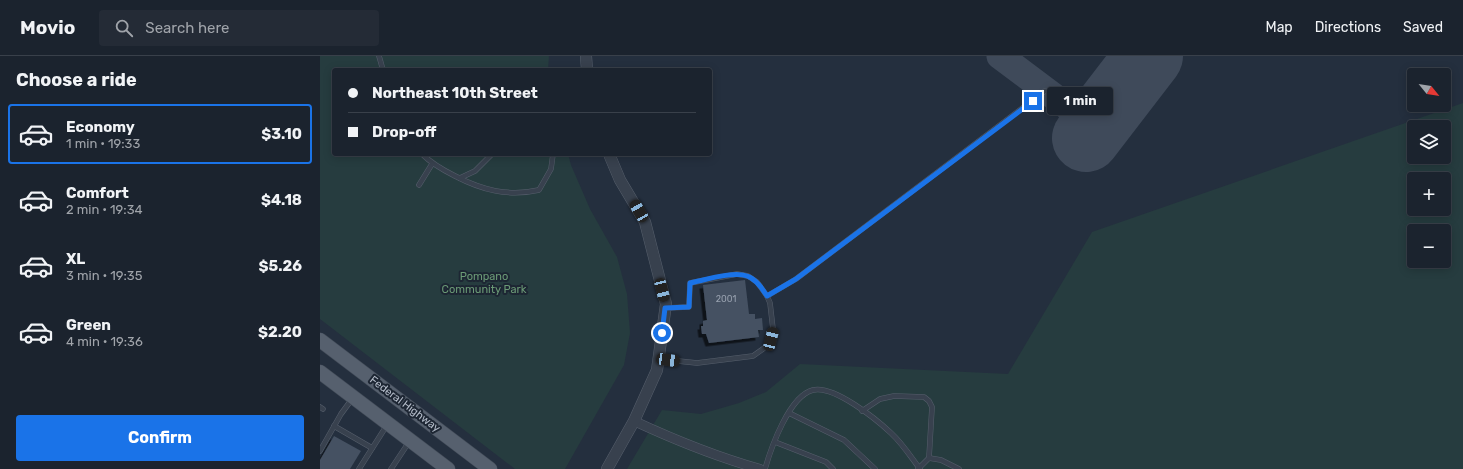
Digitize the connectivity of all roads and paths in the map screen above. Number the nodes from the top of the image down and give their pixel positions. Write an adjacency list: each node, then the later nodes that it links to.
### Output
1 (379, 56): 3 (lane)
2 (586, 56): 4 (street)
3 (382, 68)
4 (587, 68)
5 (1045, 91): 13 (lane)
6 (424, 156): 10 (lane)
7 (490, 156): 11 (lane)
8 (553, 156): 11 (lane)
9 (609, 156): 14 (street)
10 (432, 164): 11 (lane); 12 (lane)
11 (460, 178)
12 (419, 186)
13 (767, 296): 14 (lane); 16 (lane)
14 (665, 308): 16 (street)
15 (320, 340): 33 (main road, Federal Highway)
16 (659, 359): 21 (street)
17 (320, 372): 18 (main road)
18 (353, 397): 22 (main road); 23 (lane)
19 (862, 411): 20 (lane); 28 (lane); 39 (lane)
20 (789, 413): 25 (lane); 38 (lane)
21 (634, 421): 34 (street); 35 (street)
22 (388, 424): 24 (main road); 26 (lane)
23 (334, 426): 26 (lane); 27 (lane)
24 (410, 440): 29 (lane); 32 (main road)
25 (775, 442): 36 (lane); 37 (lane)
26 (372, 448): 30 (lane)
27 (320, 451)
28 (929, 458): 39 (lane); 40 (lane)
29 (392, 467): 31 (lane)
30 (359, 469)
31 (398, 469)
32 (448, 469)
33 (490, 469)
34 (607, 469)
35 (760, 469)
36 (765, 469)
37 (833, 469)
38 (875, 469)
39 (919, 469)
40 (959, 469)

